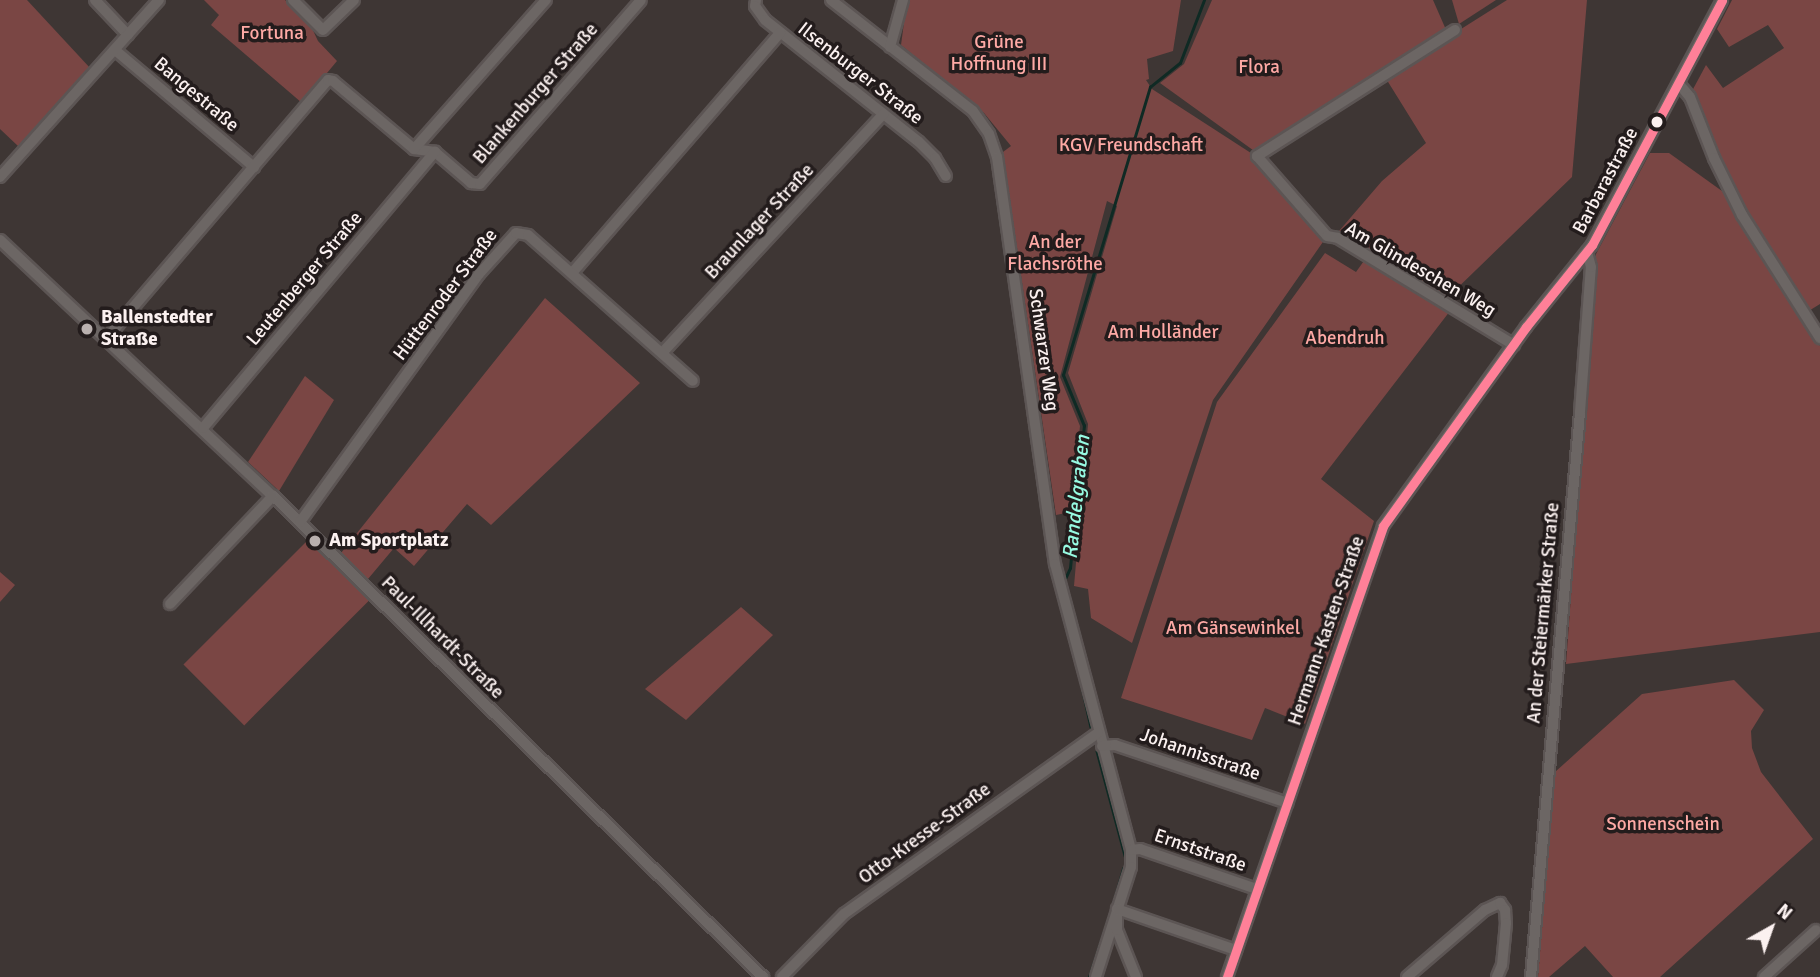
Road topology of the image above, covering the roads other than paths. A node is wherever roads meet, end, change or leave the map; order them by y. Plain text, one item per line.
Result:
1 (95, 0) edge
2 (159, 0) edge
3 (293, 0) edge
4 (354, 0) edge
5 (546, 0) edge
6 (641, 0) edge
7 (756, 0) edge
8 (831, 0) edge
9 (902, 0) edge
10 (1721, 0) edge
11 (1455, 30) dead end
12 (780, 33) junction
13 (128, 35) junction
14 (890, 47) junction
15 (115, 50) junction
16 (1679, 83) junction
17 (883, 114) junction
18 (414, 149) junction
19 (435, 152) junction
20 (254, 167) junction
21 (947, 176) dead end
22 (0, 177) edge
23 (0, 240) edge
24 (1587, 252) junction
25 (1576, 264) joint
26 (572, 273) junction
27 (1820, 338) edge
28 (106, 339) junction
29 (1514, 345) junction
30 (663, 353) junction
31 (693, 381) dead end
32 (202, 428) junction
33 (273, 496) junction
34 (300, 522) junction
35 (170, 604) dead end
36 (1098, 733) junction
37 (1102, 746) junction
38 (1287, 803) junction
39 (1131, 850) junction
40 (1257, 889) junction
41 (1117, 909) junction
42 (1816, 930) dead end
43 (1236, 950) junction
44 (763, 977) edge
45 (782, 977) edge
46 (1096, 977) edge
47 (1136, 977) edge
48 (1227, 977) edge
49 (1407, 977) edge
50 (1497, 977) edge
51 (1531, 977) edge
52 (1764, 977) edge

1 - 13 street
2 - 13 street
3 - 4 street
5 - 18 street
6 - 19 street, Blankenburger Straße
7 - 12 street, Ilsenburger Straße
8 - 14 street, Schwarzer Weg
9 - 14 street
10 - 16 street, Barbarastraße
11 - 29 street, Am Glindeschen Weg
12 - 17 street, Ilsenburger Straße
12 - 26 street
13 - 15 street
14 - 36 street, Schwarzer Weg
15 - 20 street, Bangestraße
15 - 22 street
16 - 24 street, Barbarastraße
16 - 27 street
17 - 21 street, Ilsenburger Straße
17 - 30 street, Braunlager Straße
18 - 19 street
18 - 20 street
19 - 32 street, Leutenberger Straße
20 - 28 street
23 - 28 street, Paul-Illhardt-Straße
24 - 25 street, Barbarastraße
24 - 51 street, An der Steiermärker Straße
25 - 29 street, Hermann-Kasten-Straße
26 - 30 street, Hüttenroder Straße
26 - 34 street, Hüttenroder Straße
28 - 32 street, Paul-Illhardt-Straße
29 - 38 street, Hermann-Kasten-Straße
30 - 31 street, Hüttenroder Straße
32 - 33 street, Paul-Illhardt-Straße
33 - 34 street, Paul-Illhardt-Straße
33 - 35 street
34 - 44 street, Paul-Illhardt-Straße
36 - 37 street
36 - 45 street, Otto-Kresse-Straße
37 - 38 street, Johannisstraße
37 - 39 street
38 - 40 street, Hermann-Kasten-Straße
39 - 40 street, Ernststraße
39 - 41 street
40 - 43 street, Hermann-Kasten-Straße
41 - 43 street
41 - 46 street
41 - 47 street
42 - 52 street
43 - 48 street, Hermann-Kasten-Straße
49 - 50 street

